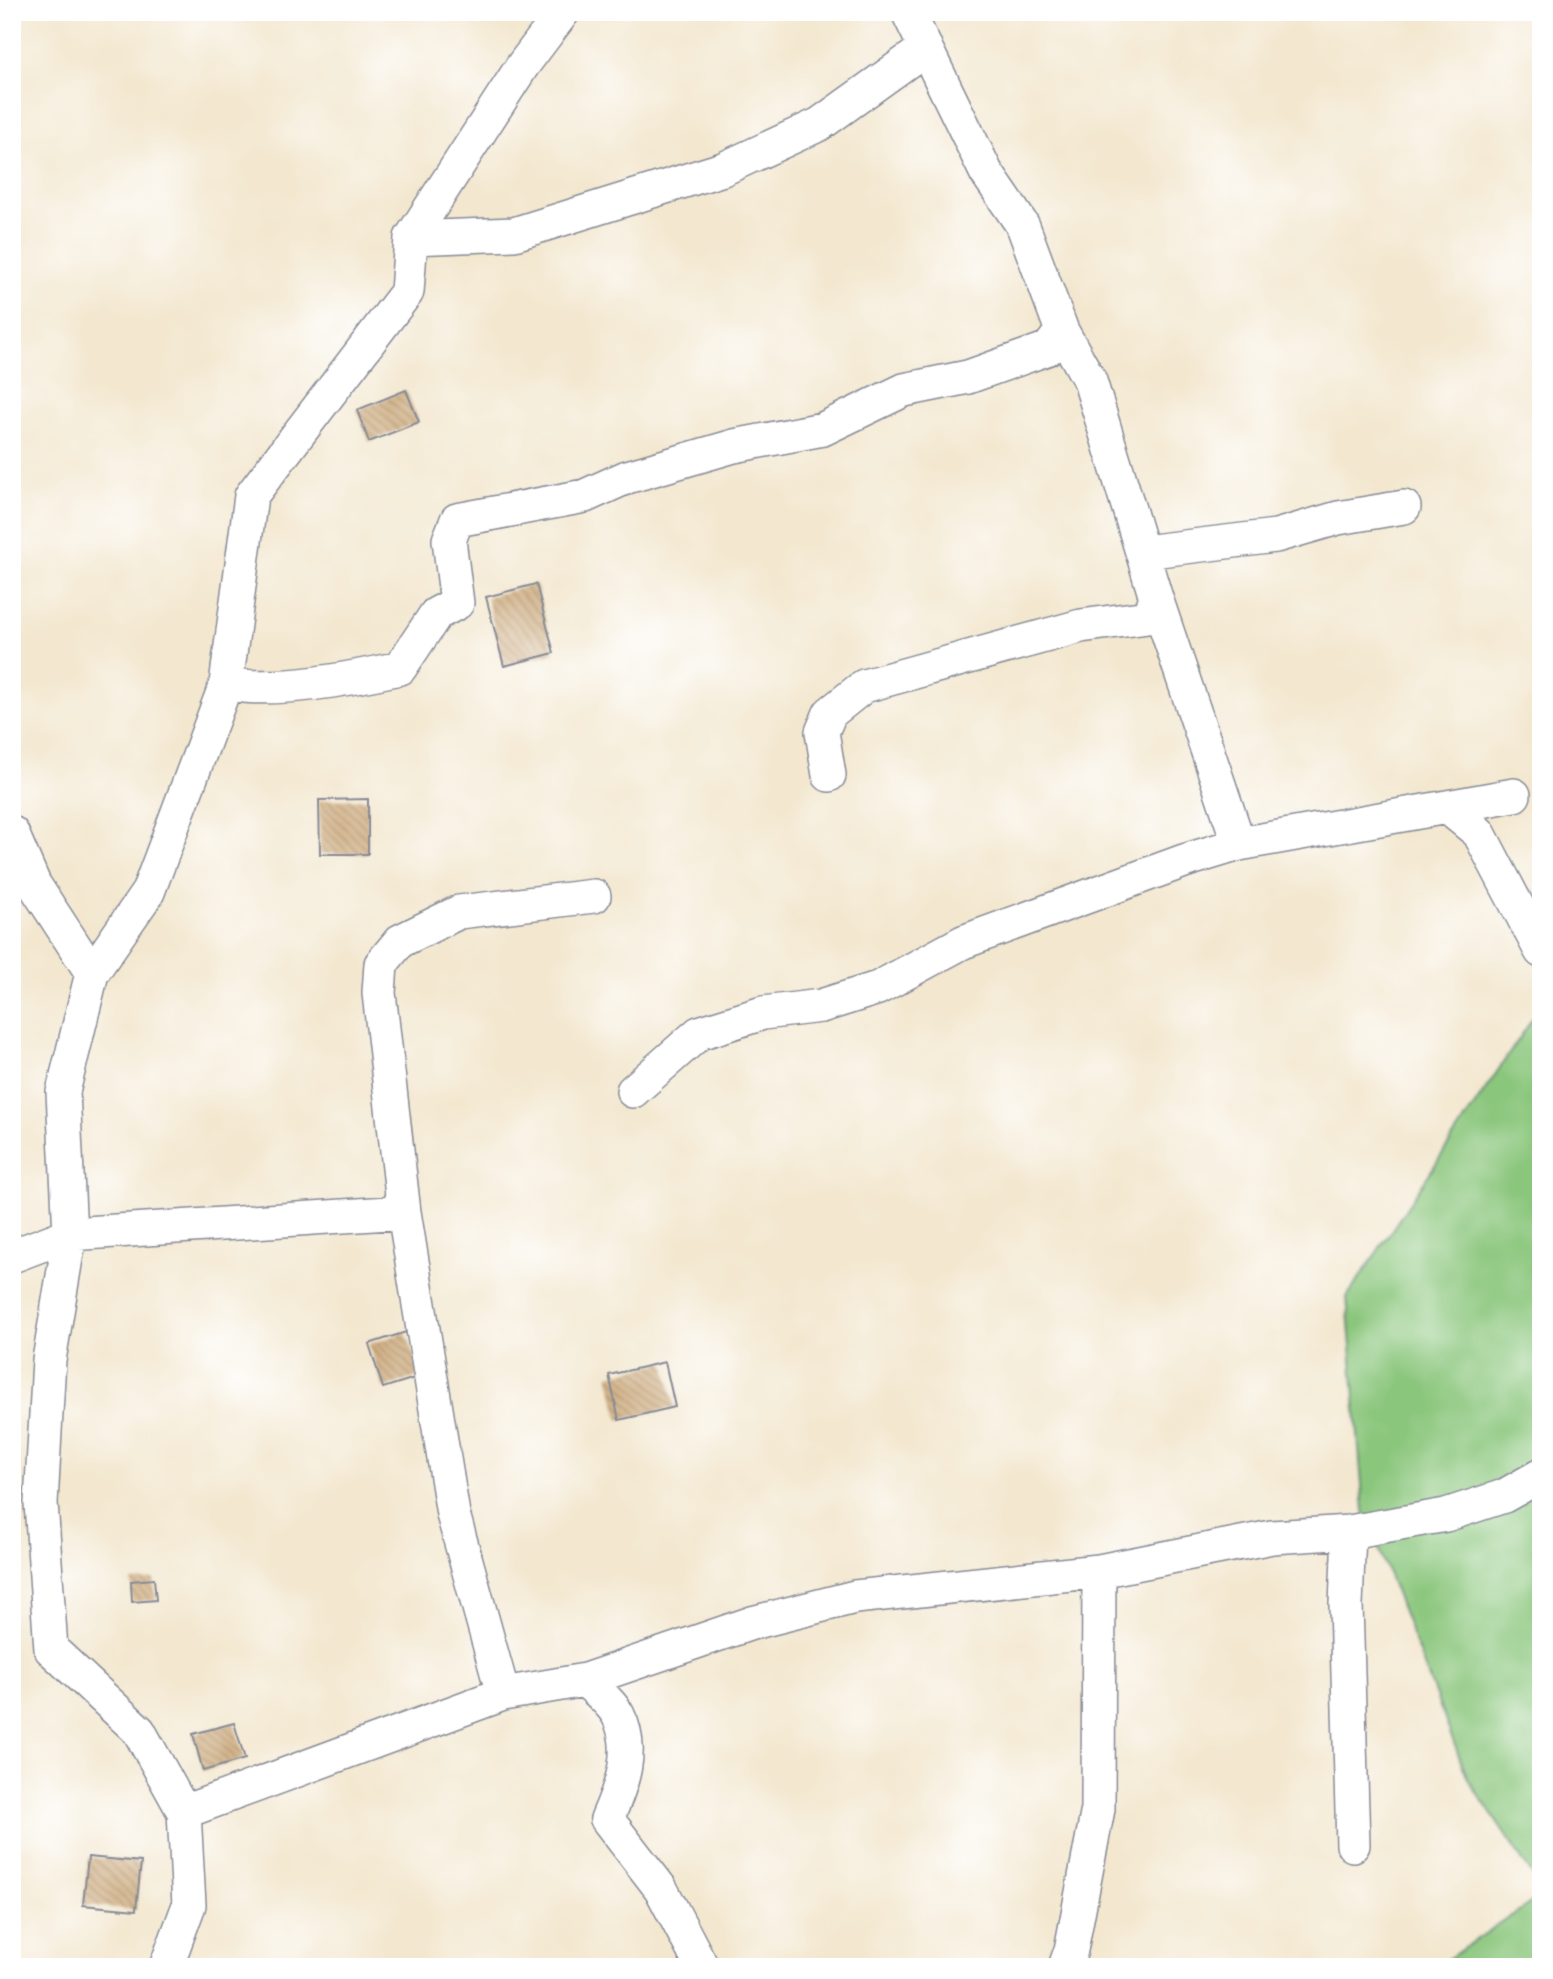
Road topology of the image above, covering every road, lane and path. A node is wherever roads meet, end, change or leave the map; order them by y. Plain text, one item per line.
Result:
1 (563, 12) edge
2 (908, 12) edge
3 (926, 48) junction
4 (411, 238) junction
5 (1062, 331) junction
6 (1404, 507) dead end
7 (1143, 552) junction
8 (1156, 598) junction
9 (226, 684) junction
10 (829, 775) dead end
11 (1514, 795) dead end
12 (1447, 807) junction
13 (12, 833) edge
14 (1239, 844) junction
15 (594, 895) dead end
16 (1541, 951) edge
17 (92, 973) junction
18 (633, 1091) dead end
19 (404, 1212) junction
20 (70, 1234) junction
21 (12, 1256) edge
22 (1541, 1475) edge
23 (1349, 1532) junction
24 (1100, 1572) junction
25 (584, 1680) junction
26 (503, 1694) junction
27 (184, 1812) junction
28 (1353, 1845) dead end
29 (166, 1967) edge
30 (702, 1967) edge
31 (1065, 1967) edge

1 - 4 street
2 - 3 street
3 - 4 street
3 - 5 street
4 - 9 street
5 - 7 street
5 - 9 street
6 - 7 street
7 - 8 street
8 - 10 street
8 - 14 street
9 - 17 street
11 - 12 street
12 - 14 street
12 - 16 street
13 - 17 street
14 - 18 street
15 - 19 street
17 - 20 street
19 - 20 street
19 - 26 street
20 - 21 street
20 - 27 street
22 - 23 street
23 - 24 street
23 - 28 street
24 - 25 street
24 - 31 street
25 - 26 street
25 - 30 street
26 - 27 street
27 - 29 street

